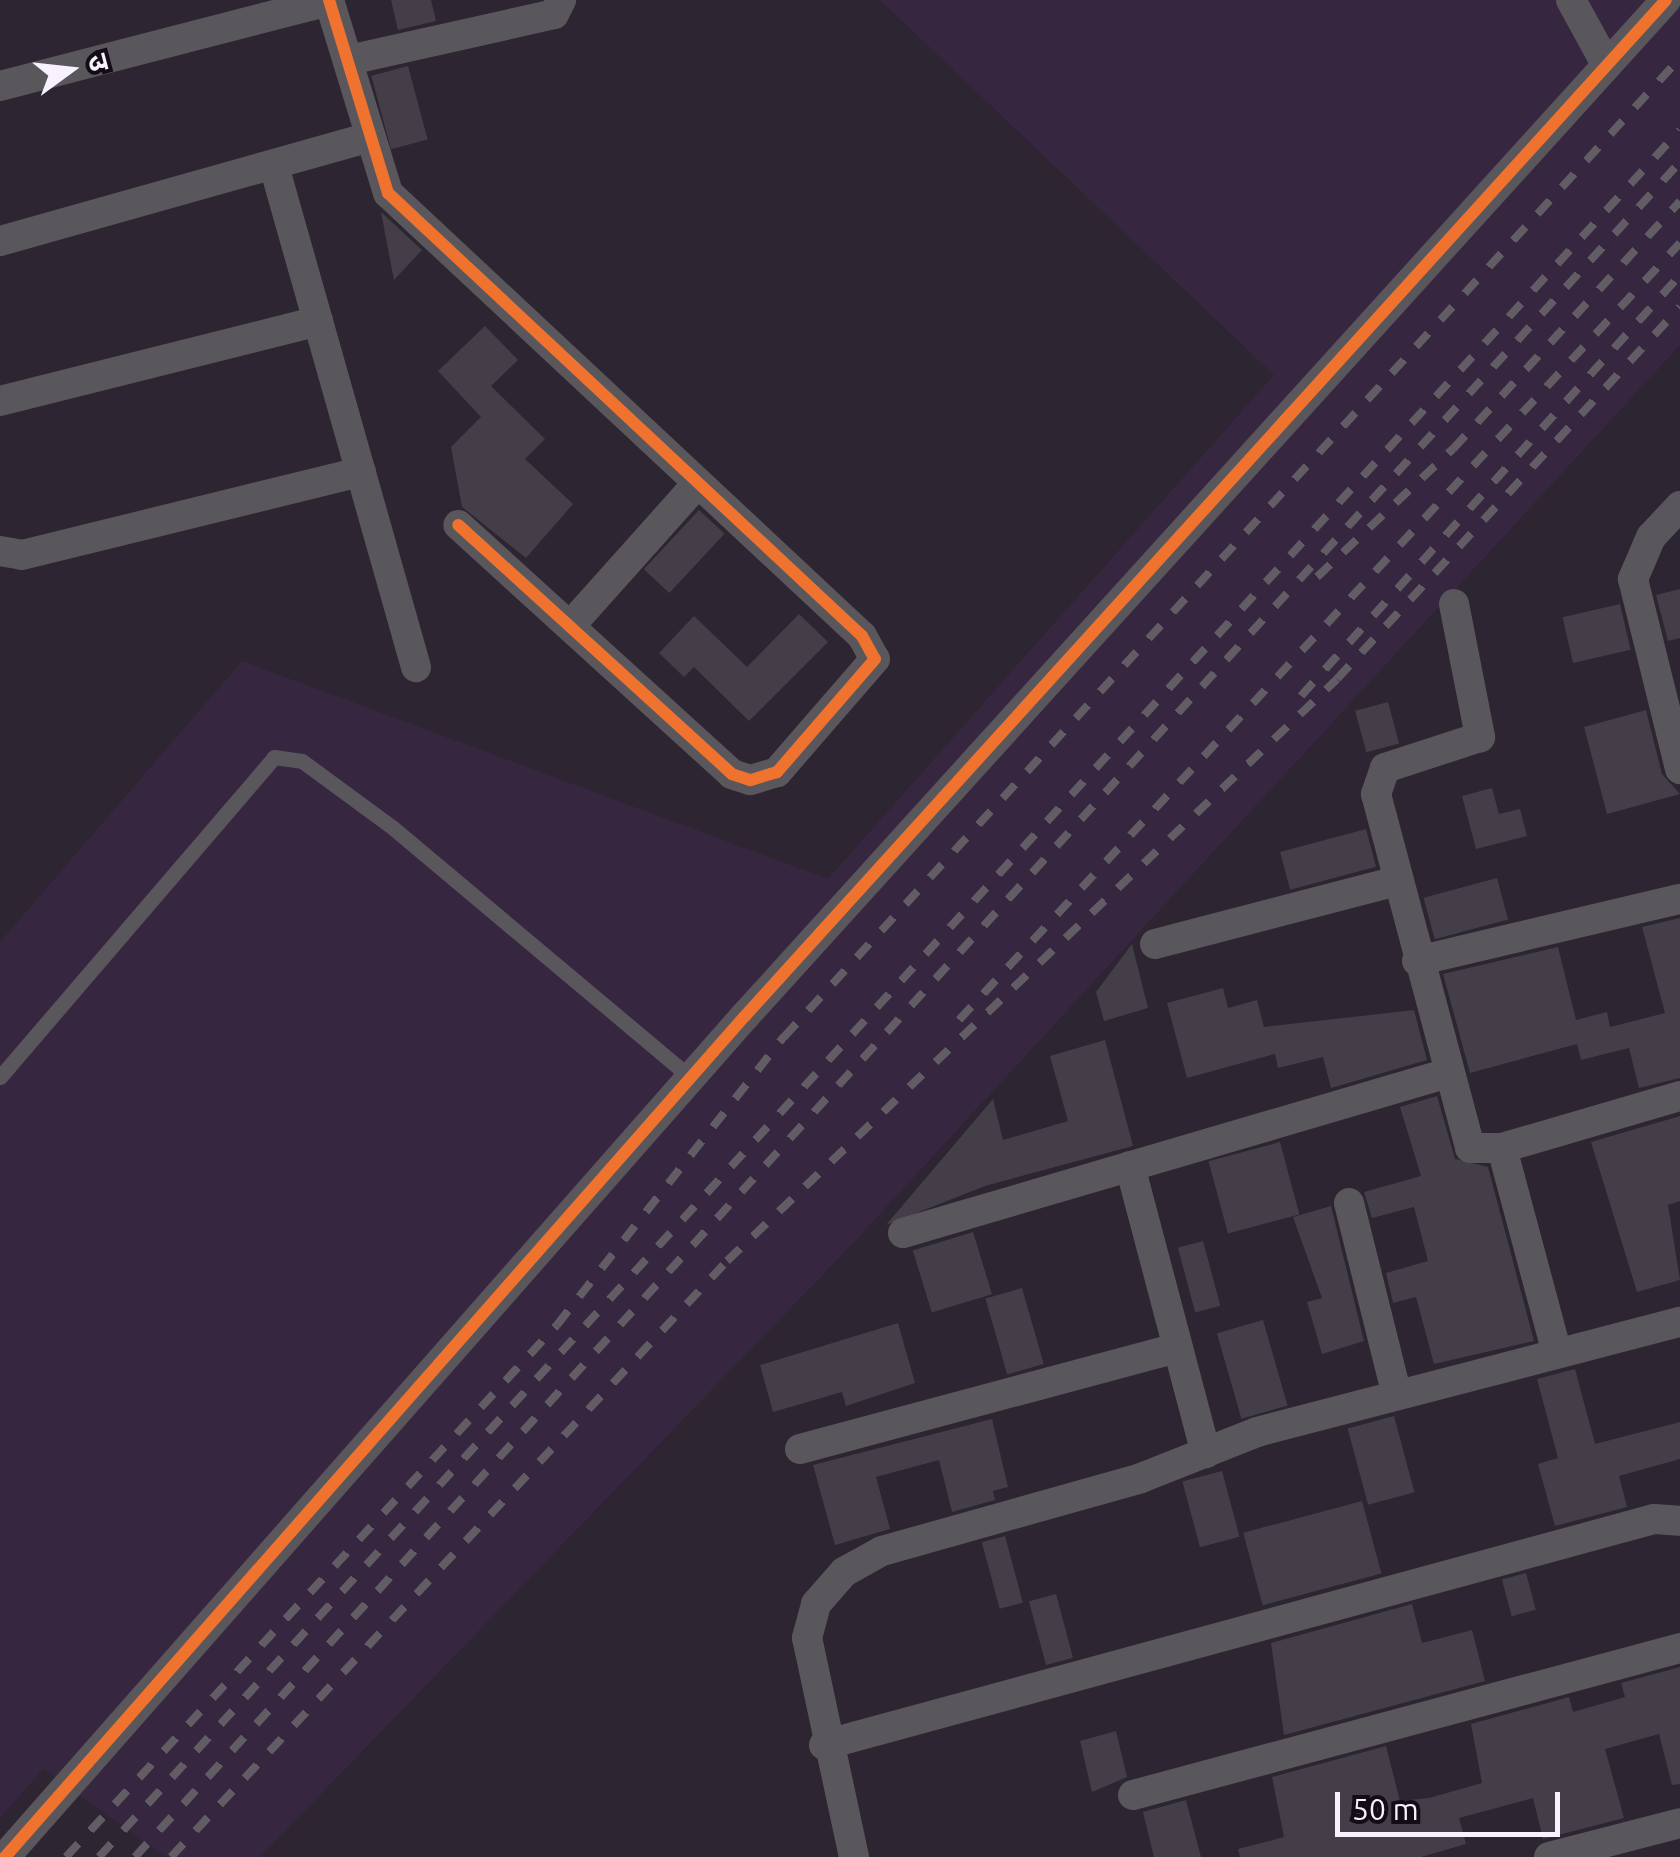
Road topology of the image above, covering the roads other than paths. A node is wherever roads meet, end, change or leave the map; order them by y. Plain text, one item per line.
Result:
1 (329, 0) edge
2 (561, 0) edge
3 (1571, 0) edge
4 (1666, 0) edge
5 (349, 60) junction
6 (1606, 64) junction
7 (0, 86) edge
8 (364, 139) junction
9 (274, 166) junction
10 (0, 241) edge
11 (318, 321) junction
12 (0, 401) edge
13 (361, 472) junction
14 (697, 484) junction
15 (1680, 506) edge
16 (458, 525) dead end
17 (0, 551) edge
18 (1454, 604) dead end
19 (570, 626) junction
20 (416, 667) dead end
21 (1680, 769) edge
22 (1396, 881) junction
23 (1680, 898) edge
24 (1155, 944) dead end
25 (1418, 961) junction
26 (1446, 1074) junction
27 (0, 1077) edge
28 (691, 1078) junction
29 (1680, 1096) edge
30 (1502, 1148) junction
31 (1130, 1166) junction
32 (1349, 1204) dead end
33 (904, 1233) dead end
34 (1680, 1322) edge
35 (1178, 1348) junction
36 (1556, 1354) junction
37 (1398, 1395) junction
38 (800, 1448) dead end
39 (1206, 1453) junction
40 (1680, 1521) edge
41 (1680, 1648) edge
42 (824, 1745) junction
43 (1133, 1794) dead end
44 (1680, 1822) edge
45 (1597, 1851) edge
46 (5, 1857) edge
47 (854, 1857) edge
48 (1549, 1857) edge

1 - 5 street
1 - 7 street
2 - 5 street
3 - 6 street
4 - 6 street
5 - 8 street
6 - 28 street
8 - 9 street
8 - 14 street
9 - 10 street
9 - 11 street
11 - 12 street
11 - 13 street
13 - 17 street
13 - 20 street
14 - 19 street
14 - 19 street
15 - 21 street
16 - 19 street
18 - 22 street
22 - 24 street
22 - 25 street
23 - 25 street
25 - 26 street
26 - 30 street
26 - 31 street
27 - 28 lane
28 - 46 street
29 - 30 street
30 - 36 street
31 - 33 street
31 - 35 street
32 - 37 street
34 - 36 street
35 - 38 street
35 - 39 street
36 - 37 street
37 - 39 street
39 - 42 street
40 - 42 street
41 - 43 street
42 - 47 street
44 - 45 street
45 - 48 street

